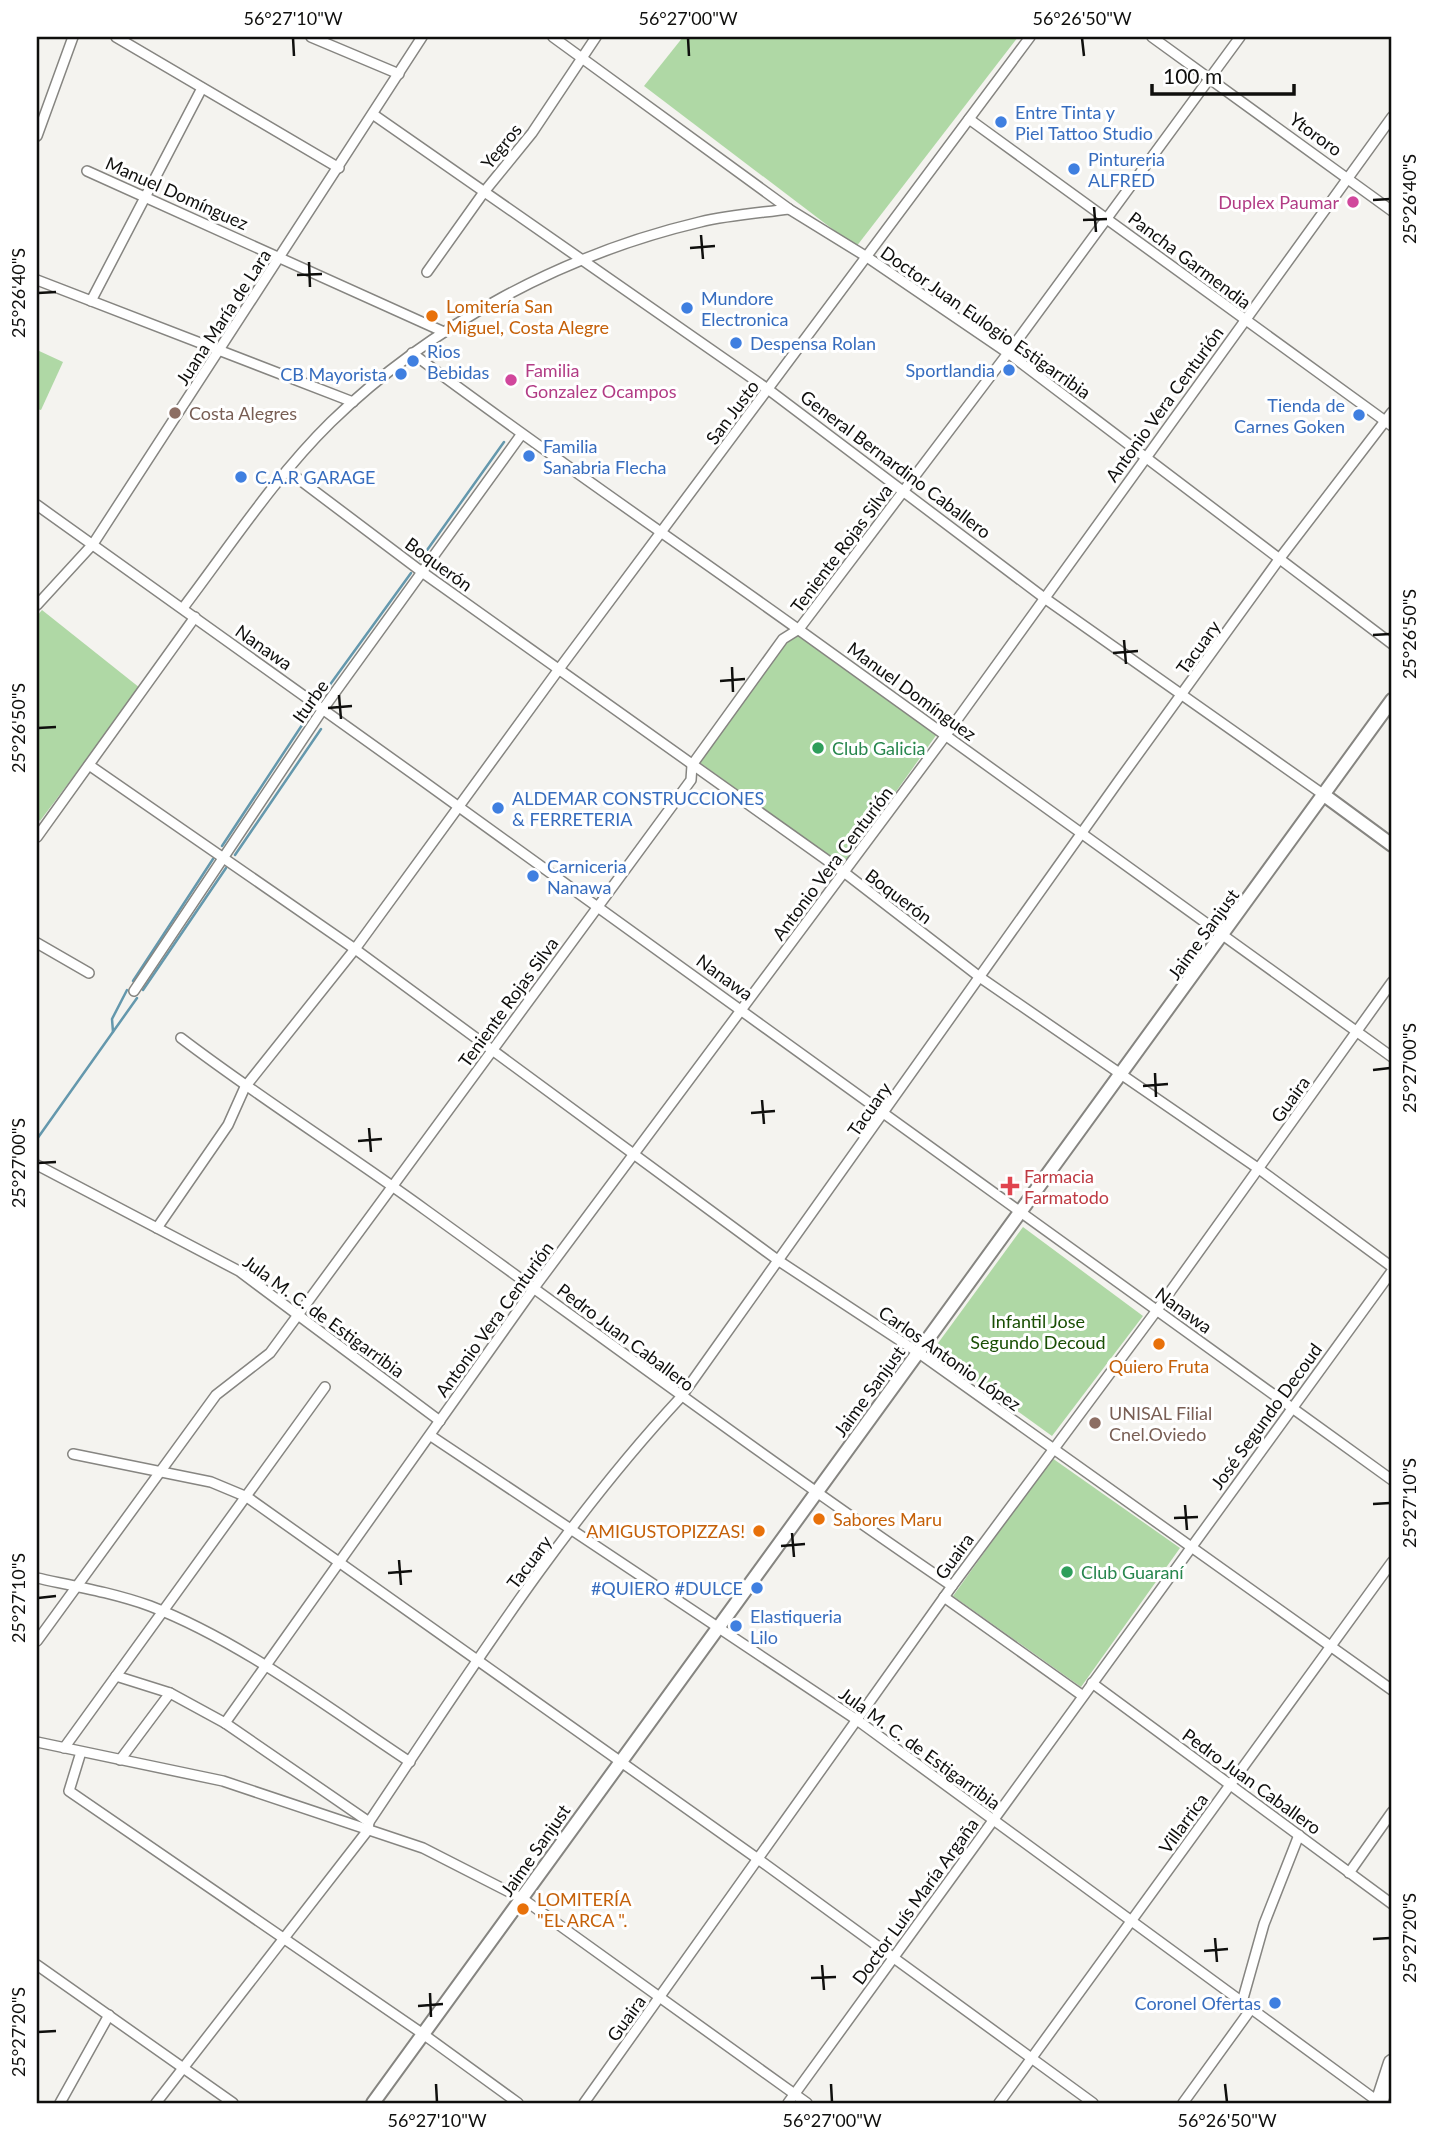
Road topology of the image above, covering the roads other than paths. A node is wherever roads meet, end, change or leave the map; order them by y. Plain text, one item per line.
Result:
1 (73, 37) edge
2 (116, 37) edge
3 (312, 37) edge
4 (422, 37) edge
5 (553, 37) edge
6 (596, 37) edge
7 (1030, 37) edge
8 (1152, 37) edge
9 (1240, 37) edge
10 (582, 58) junction
11 (399, 74) junction
12 (1211, 77) junction
13 (202, 88) junction
14 (374, 115) junction
15 (1392, 117) edge
16 (969, 119) junction
17 (37, 136) edge
18 (339, 168) junction
19 (87, 171) dead end
20 (1349, 177) junction
21 (484, 192) junction
22 (143, 195) junction
23 (789, 209) junction
24 (1392, 211) edge
25 (1107, 218) junction
26 (282, 256) junction
27 (867, 257) junction
28 (583, 259) junction
29 (427, 272) dead end
30 (37, 280) edge
31 (91, 300) junction
32 (1244, 321) junction
33 (444, 332) junction
34 (220, 350) junction
35 (412, 353) junction
36 (1007, 353) junction
37 (769, 390) junction
38 (353, 402) junction
39 (1392, 412) edge
40 (1389, 423) edge
41 (521, 435) junction
42 (1146, 456) junction
43 (288, 471) junction
44 (903, 491) junction
45 (37, 505) edge
46 (661, 533) junction
47 (93, 544) junction
48 (1280, 558) junction
49 (422, 572) junction
50 (1043, 597) junction
51 (37, 605) edge
52 (183, 608) junction
53 (195, 618) junction
54 (799, 629) junction
55 (1392, 644) edge
56 (559, 669) junction
57 (1182, 695) junction
58 (1392, 700) edge
59 (323, 709) junction
60 (946, 735) junction
61 (89, 765) junction
62 (692, 765) junction
63 (1324, 795) junction
64 (460, 806) junction
65 (1084, 832) junction
66 (37, 837) edge
67 (1392, 845) edge
68 (223, 857) junction
69 (845, 873) junction
70 (599, 905) junction
71 (1222, 937) junction
72 (37, 943) edge
73 (355, 949) junction
74 (89, 973) dead end
75 (981, 978) junction
76 (1392, 982) edge
77 (134, 991) dead end
78 (743, 1009) junction
79 (1357, 1032) junction
80 (181, 1038) dead end
81 (493, 1049) junction
82 (1392, 1057) edge
83 (1123, 1074) junction
84 (245, 1087) junction
85 (884, 1115) junction
86 (635, 1153) junction
87 (37, 1165) edge
88 (1259, 1169) junction
89 (392, 1185) junction
90 (1023, 1212) junction
91 (157, 1228) junction
92 (779, 1261) junction
93 (1392, 1269) edge
94 (534, 1288) junction
95 (1157, 1310) junction
96 (297, 1313) junction
97 (919, 1353) junction
98 (325, 1387) dead end
99 (681, 1398) junction
100 (1292, 1407) junction
101 (440, 1421) junction
102 (431, 1436) junction
103 (1052, 1448) junction
104 (73, 1454) dead end
105 (161, 1472) junction
106 (1392, 1480) edge
107 (815, 1493) junction
108 (247, 1497) junction
109 (572, 1530) junction
110 (1190, 1547) junction
111 (339, 1562) junction
112 (1392, 1562) edge
113 (37, 1578) edge
114 (952, 1586) junction
115 (76, 1587) junction
116 (944, 1597) junction
117 (163, 1612) junction
118 (718, 1626) junction
119 (37, 1641) edge
120 (1331, 1646) junction
121 (474, 1661) junction
122 (265, 1667) junction
123 (116, 1676) junction
124 (1092, 1683) junction
125 (1392, 1690) edge
126 (170, 1693) junction
127 (1083, 1696) junction
128 (857, 1720) junction
129 (225, 1723) junction
130 (37, 1742) edge
131 (64, 1748) junction
132 (81, 1752) junction
133 (120, 1760) junction
134 (620, 1760) junction
135 (410, 1762) junction
136 (1230, 1784) junction
137 (1392, 1812) edge
138 (993, 1820) junction
139 (368, 1826) junction
140 (1299, 1835) junction
141 (758, 1859) junction
142 (1349, 1873) junction
143 (523, 1899) junction
144 (1392, 1904) edge
145 (1131, 1921) junction
146 (285, 1938) junction
147 (893, 1959) junction
148 (37, 1965) edge
149 (660, 1998) junction
150 (1242, 2002) junction
151 (1251, 2008) junction
152 (109, 2015) junction
153 (423, 2034) junction
154 (1031, 2058) junction
155 (1392, 2063) edge
156 (183, 2067) junction
157 (794, 2094) junction
158 (60, 2103) edge
159 (156, 2103) edge
160 (233, 2103) edge
161 (373, 2103) edge
162 (518, 2103) edge
163 (584, 2103) edge
164 (788, 2103) edge
165 (807, 2103) edge
166 (999, 2103) edge
167 (1093, 2103) edge
168 (1183, 2103) edge
169 (1380, 2103) edge

1 - 17 street
2 - 13 street
3 - 11 street
4 - 11 street, Juana María de Lara
5 - 10 street, Doctor Juan Eulogio Estigarribia
6 - 10 street, Yegros
7 - 16 street, San Justo
8 - 12 street, Ytororo
9 - 12 street, Teniente Rojas Silva
10 - 21 street, Yegros
10 - 23 street, Doctor Juan Eulogio Estigarribia
11 - 14 street, Juana María de Lara
12 - 20 street, Ytororo
12 - 25 street, Teniente Rojas Silva
13 - 18 street
13 - 22 street
14 - 18 street, Juana María de Lara
14 - 21 street, General Bernardino Caballero
15 - 20 street, Antonio Vera Centurión
16 - 25 street, Pancha Garmendia
16 - 27 street, San Justo
18 - 26 street, Juana María de Lara
19 - 22 street, Manuel Domínguez
20 - 24 street, Ytororo
20 - 32 street, Antonio Vera Centurión
21 - 28 street, General Bernardino Caballero
21 - 29 street, Yegros
22 - 26 street, Manuel Domínguez
22 - 31 street
23 - 27 street, Doctor Juan Eulogio Estigarribia
23 - 28 street
25 - 32 street, Pancha Garmendia
25 - 36 street, Teniente Rojas Silva
26 - 33 street, Manuel Domínguez
26 - 34 street, Juana María de Lara
27 - 36 street, Doctor Juan Eulogio Estigarribia
27 - 37 street, San Justo
28 - 33 street
28 - 37 street, General Bernardino Caballero
30 - 31 street
31 - 34 street
32 - 40 street, Pancha Garmendia
32 - 42 street, Antonio Vera Centurión
33 - 35 street
34 - 38 street
34 - 47 street, Juana María de Lara
35 - 38 street
35 - 41 street, Manuel Domínguez
36 - 42 street, Doctor Juan Eulogio Estigarribia
36 - 44 street, Teniente Rojas Silva
37 - 44 street, General Bernardino Caballero
37 - 46 street, San Justo
38 - 43 street
39 - 40 street, Tacuary
40 - 48 street, Tacuary
41 - 46 street, Manuel Domínguez
41 - 49 street, Iturbe
42 - 48 street, Doctor Juan Eulogio Estigarribia
42 - 50 street, Antonio Vera Centurión
43 - 49 street, Boquerón
43 - 52 street
44 - 50 street, General Bernardino Caballero
44 - 54 street, Teniente Rojas Silva
45 - 47 street, Nanawa
46 - 54 street, Manuel Domínguez
46 - 56 street, San Justo
47 - 51 street, Juana María de Lara
47 - 52 street, Nanawa
48 - 55 street, Doctor Juan Eulogio Estigarribia
48 - 57 street, Tacuary
49 - 56 street, Boquerón
49 - 59 street, Iturbe
50 - 57 street, General Bernardino Caballero
50 - 60 street, Antonio Vera Centurión
52 - 53 street, Nanawa
53 - 59 street, Nanawa
53 - 61 street
54 - 60 street, Manuel Domínguez
54 - 62 street, Teniente Rojas Silva
56 - 62 street, Boquerón
56 - 64 street, San Justo
57 - 63 street, General Bernardino Caballero
57 - 65 street, Tacuary
58 - 63 main road, Jaime Sanjust
59 - 64 street, Nanawa
59 - 68 street, Iturbe
60 - 65 street, Manuel Domínguez
60 - 69 street, Antonio Vera Centurión
61 - 66 street
61 - 68 street, Carlos Antonio López
62 - 69 street, Boquerón
62 - 70 street, Teniente Rojas Silva
63 - 67 main road, General Bernardino Caballero
63 - 71 main road, Jaime Sanjust
64 - 70 street, Nanawa
64 - 73 street, San Justo
65 - 71 street, Manuel Domínguez
65 - 75 street, Tacuary
68 - 73 street, Carlos Antonio López
68 - 77 street, Iturbe
69 - 75 street, Boquerón
69 - 78 street, Antonio Vera Centurión
70 - 78 street, Nanawa
70 - 81 street, Teniente Rojas Silva
71 - 79 street, Manuel Domínguez
71 - 83 main road, Jaime Sanjust
72 - 74 street
73 - 81 street, Carlos Antonio López
73 - 84 street, San Justo
75 - 83 street, Boquerón
75 - 85 street, Tacuary
76 - 79 street, Guaira
78 - 85 street, Nanawa
78 - 86 street, Antonio Vera Centurión
79 - 82 street, Manuel Domínguez
79 - 88 street, Guaira
80 - 84 street, Pedro Juan Caballero
81 - 86 street, Carlos Antonio López
81 - 89 street, Teniente Rojas Silva
83 - 88 street, Boquerón
83 - 90 main road, Jaime Sanjust
84 - 89 street, Pedro Juan Caballero
84 - 91 street, San Justo
85 - 90 street, Nanawa
85 - 92 street, Tacuary
86 - 92 street, Carlos Antonio López
86 - 94 street, Antonio Vera Centurión
87 - 91 street, Jula M. C. de Estigarribia
88 - 93 street, Boquerón
88 - 95 street, Guaira
89 - 94 street, Pedro Juan Caballero
89 - 96 street, Teniente Rojas Silva
90 - 95 street, Nanawa
90 - 97 main road, Jaime Sanjust
91 - 96 street, Jula M. C. de Estigarribia
92 - 97 street, Carlos Antonio López
92 - 99 street, Tacuary
93 - 100 street, José Segundo Decoud
94 - 99 street, Pedro Juan Caballero
94 - 101 street, Antonio Vera Centurión
95 - 100 street, Nanawa
95 - 103 street, Guaira
96 - 101 street, Jula M. C. de Estigarribia
96 - 105 street, Teniente Rojas Silva
97 - 103 street, Carlos Antonio López
97 - 107 main road, Jaime Sanjust
98 - 108 street
99 - 107 street, Pedro Juan Caballero
99 - 109 street, Tacuary
100 - 106 street, Nanawa
100 - 110 street, José Segundo Decoud
101 - 102 street, Antonio Vera Centurión
102 - 109 street, Jula M. C. de Estigarribia
102 - 111 street, Antonio Vera Centurión
103 - 110 street, Carlos Antonio López
103 - 114 street, Guaira
104 - 105 street
105 - 108 street
105 - 115 street, Teniente Rojas Silva
107 - 114 street, Pedro Juan Caballero
107 - 118 main road, Jaime Sanjust
108 - 111 street
108 - 117 street
109 - 118 street, Jula M. C. de Estigarribia
109 - 121 street, Tacuary
110 - 120 street, Carlos Antonio López
110 - 124 street, José Segundo Decoud
111 - 121 street
111 - 122 street, Antonio Vera Centurión
112 - 120 street, Villarrica
113 - 115 street
114 - 116 street, Guaira
115 - 117 street
115 - 119 street, Teniente Rojas Silva
116 - 127 street
116 - 128 street, Guaira
117 - 122 street
117 - 123 street
118 - 128 street, Jula M. C. de Estigarribia
118 - 134 main road, Jaime Sanjust
120 - 125 street, Carlos Antonio López
120 - 136 street, Villarrica
121 - 134 street
121 - 135 street, Tacuary
122 - 129 street, Antonio Vera Centurión
122 - 135 street
123 - 126 street
123 - 131 street
124 - 127 street, Doctor Luís María Argaña
124 - 136 street, Pedro Juan Caballero
126 - 129 street
126 - 133 street
127 - 138 street, Doctor Luís María Argaña
128 - 138 street, Jula M. C. de Estigarribia
128 - 141 street, Guaira
129 - 139 street
130 - 131 street
131 - 132 street
132 - 133 street
132 - 146 street
133 - 139 street
134 - 141 street
134 - 143 main road, Jaime Sanjust
135 - 139 street, Tacuary
136 - 140 street, Pedro Juan Caballero
136 - 145 street, Villarrica
137 - 142 street
138 - 145 street, Jula M. C. de Estigarribia
138 - 147 street, Doctor Luís María Argaña
139 - 143 street
139 - 146 street, Tacuary
140 - 142 street, Pedro Juan Caballero
140 - 150 street
141 - 147 street
141 - 149 street, Guaira
142 - 144 street, Pedro Juan Caballero
143 - 149 street
143 - 153 main road, Jaime Sanjust
145 - 150 street, Jula M. C. de Estigarribia
145 - 154 street, Villarrica
146 - 153 street
146 - 156 street, Tacuary
147 - 154 street
147 - 157 street, Doctor Luís María Argaña
148 - 152 street
149 - 157 street
149 - 163 street, Guaira
150 - 151 street, Jula M. C. de Estigarribia
151 - 168 street
151 - 169 street, Jula M. C. de Estigarribia
152 - 156 street
152 - 158 street
153 - 161 main road, Jaime Sanjust
153 - 162 street
154 - 166 street, Villarrica
154 - 167 street
155 - 169 highway
156 - 159 street, Tacuary
156 - 160 street
157 - 164 street, Doctor Luís María Argaña
157 - 165 street

